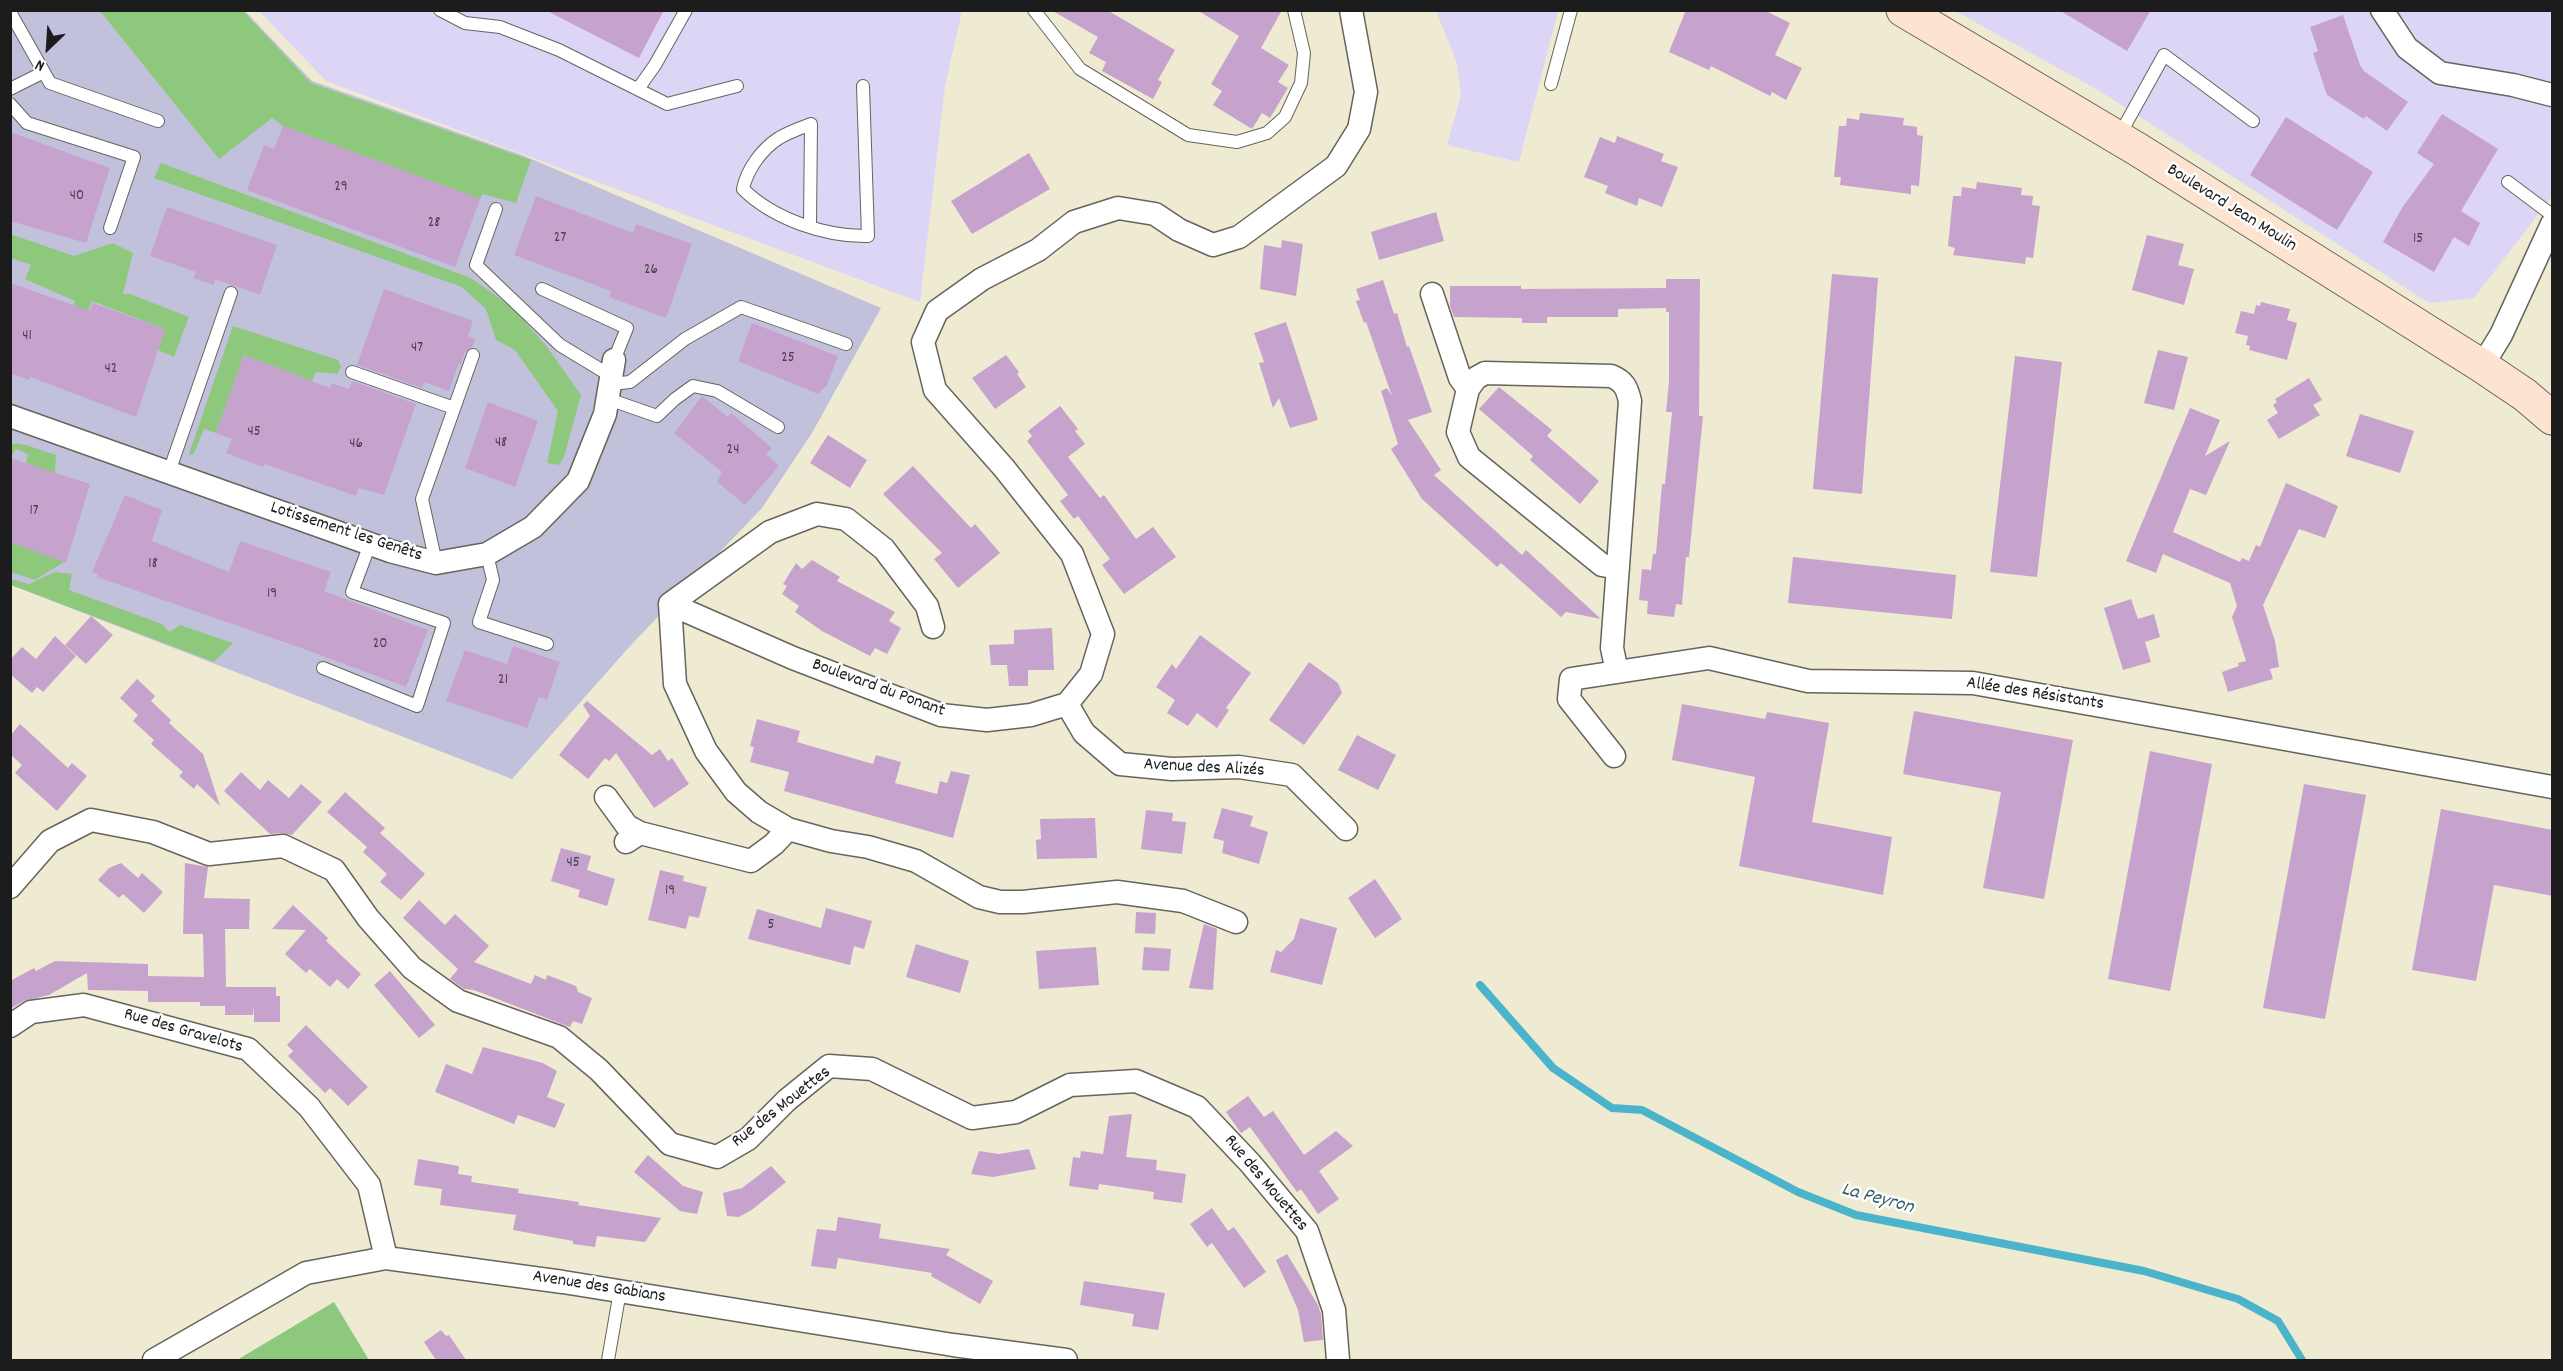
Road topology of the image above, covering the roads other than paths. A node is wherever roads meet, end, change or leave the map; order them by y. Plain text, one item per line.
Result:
1 (440, 10) edge
2 (686, 10) edge
3 (1034, 10) edge
4 (1294, 10) edge
5 (1351, 10) edge
6 (1571, 10) edge
7 (1903, 10) edge
8 (2382, 10) edge
9 (10, 12) edge
10 (44, 72) junction
11 (1551, 84) dead end
12 (737, 86) dead end
13 (863, 86) dead end
14 (638, 88) junction
15 (10, 89) edge
16 (2553, 95) edge
17 (865, 100) junction
18 (10, 104) edge
19 (853, 105) dead end
20 (158, 121) dead end
21 (2253, 121) dead end
22 (2118, 138) junction
23 (2508, 182) dead end
24 (496, 209) dead end
25 (2553, 214) edge
26 (2553, 224) edge
27 (810, 225) junction
28 (110, 228) dead end
29 (542, 289) dead end
30 (231, 293) dead end
31 (1432, 294) dead end
32 (846, 344) dead end
33 (473, 355) dead end
34 (2482, 366) junction
35 (352, 372) dead end
36 (611, 380) junction
37 (1468, 389) junction
38 (454, 408) junction
39 (10, 416) edge
40 (2553, 418) edge
41 (778, 427) dead end
42 (169, 472) junction
43 (370, 544) junction
44 (487, 554) junction
45 (436, 563) junction
46 (1618, 568) junction
47 (670, 604) junction
48 (933, 627) dead end
49 (547, 645) dead end
50 (323, 668) dead end
51 (1617, 672) junction
52 (1067, 704) junction
53 (1614, 756) dead end
54 (2553, 787) edge
55 (606, 797) dead end
56 (788, 829) junction
57 (1346, 829) dead end
58 (10, 886) edge
59 (1236, 922) dead end
60 (10, 1026) edge
61 (387, 1258) junction
62 (620, 1291) junction
63 (999, 1356) edge
64 (154, 1360) edge
65 (608, 1360) edge
66 (1066, 1360) edge
67 (1338, 1360) edge

1 - 14 lane
2 - 14 lane
3 - 4 lane
5 - 52 street
6 - 11 lane
7 - 22 street, Boulevard Jean Moulin
8 - 16 street
9 - 10 lane
10 - 15 lane
10 - 20 lane
12 - 14 lane
13 - 17 lane
17 - 19 lane
17 - 27 lane
18 - 28 lane
21 - 22 lane
22 - 34 street, Boulevard Jean Moulin
23 - 25 lane
24 - 36 lane
26 - 34 street
27 - 27 lane
29 - 36 lane
30 - 42 lane
31 - 37 street
32 - 36 lane
33 - 38 lane
34 - 40 street, Boulevard Jean Moulin
35 - 38 lane
36 - 41 lane
36 - 44 street, Lotissement les Genêts
37 - 46 street
37 - 46 street
38 - 45 lane
39 - 42 street, Lotissement les Genêts
42 - 43 street, Lotissement les Genêts
43 - 45 street, Lotissement les Genêts
43 - 50 lane
44 - 45 street, Lotissement les Genêts
44 - 49 lane
46 - 51 street
47 - 48 street
47 - 52 street, Boulevard du Ponant
47 - 56 street
51 - 53 street, Allée des Résistants
51 - 54 street, Allée des Résistants
52 - 57 street, Avenue des Alizés
55 - 56 street
56 - 59 street
58 - 67 street, Rue des Mouettes
60 - 61 street, Rue des Gravelots
61 - 62 street, Avenue des Gabians
61 - 64 street, Avenue des Gabians
62 - 63 street, Avenue des Gabians
62 - 65 lane
63 - 66 street, Avenue des Gabians

